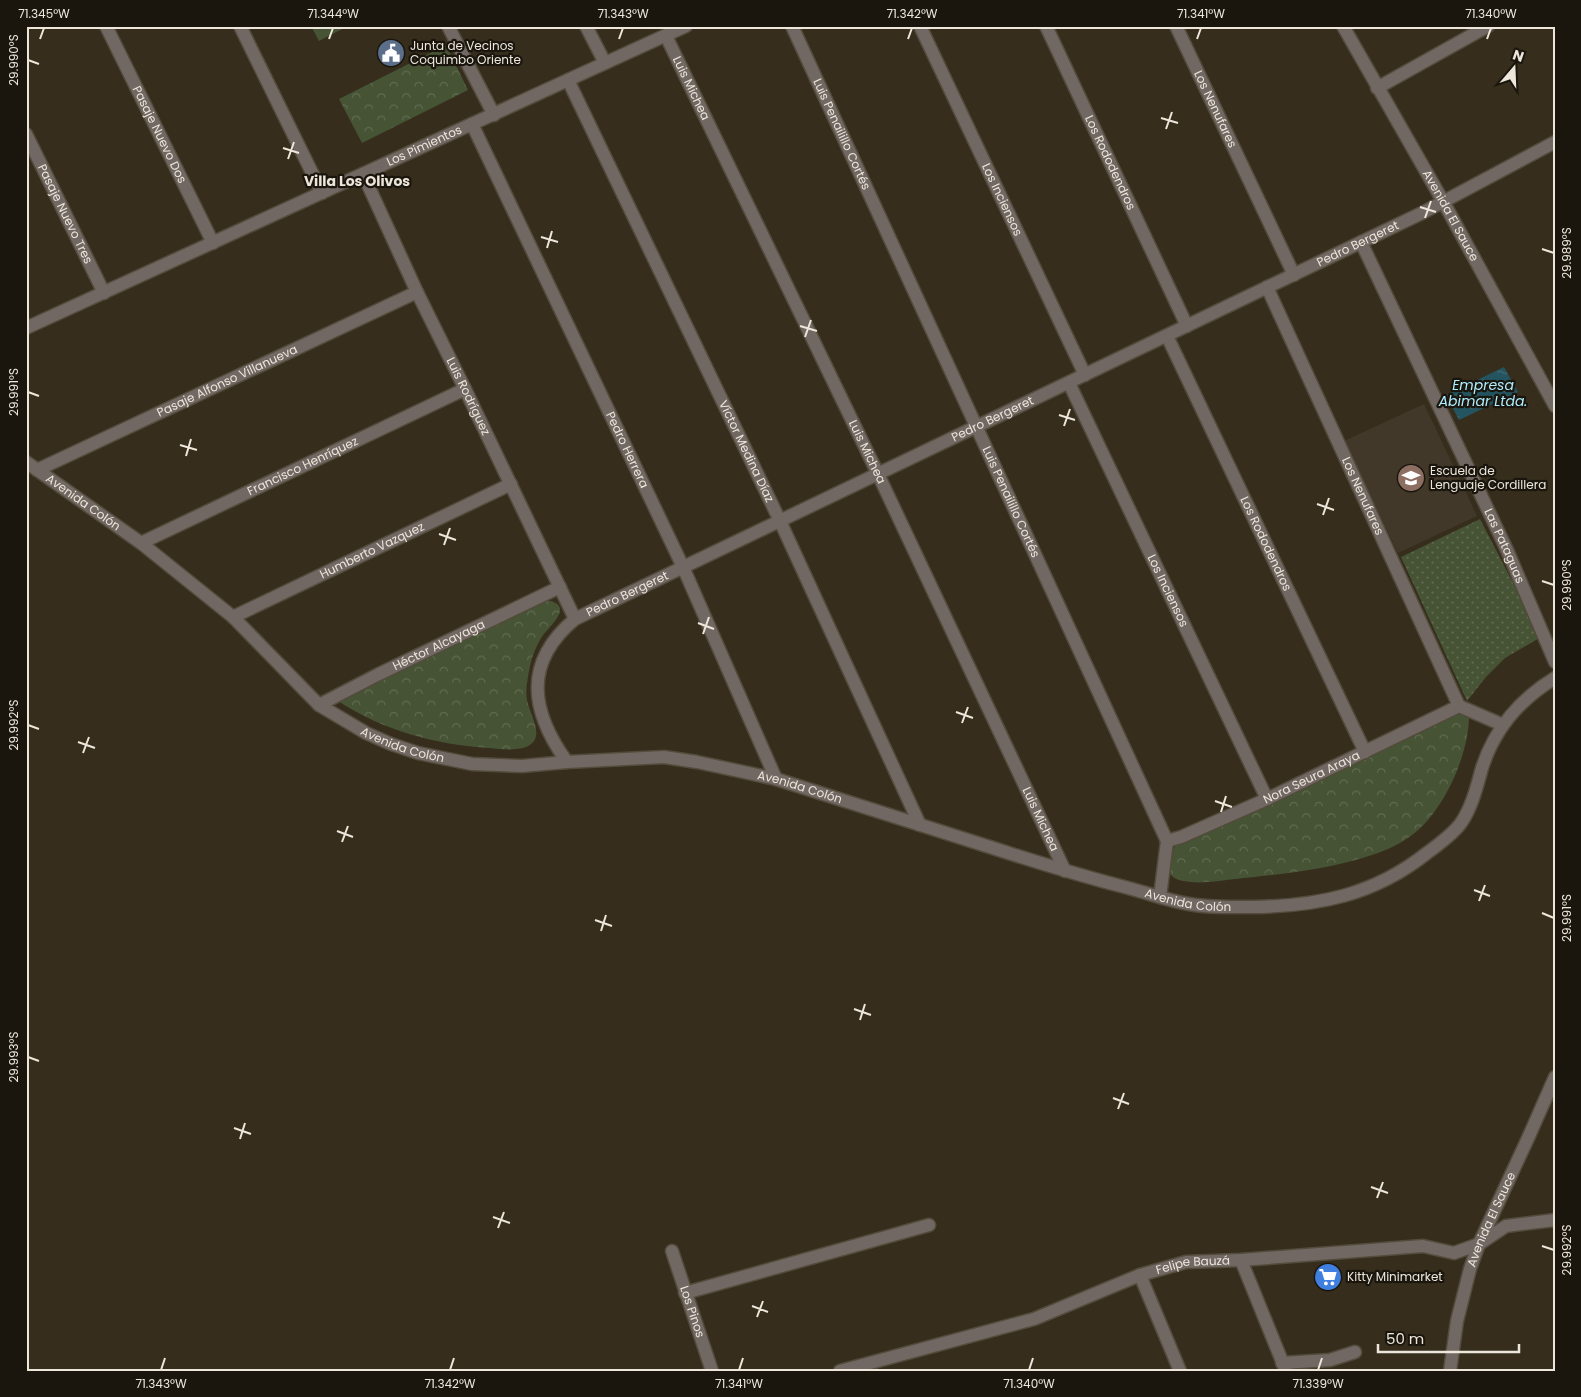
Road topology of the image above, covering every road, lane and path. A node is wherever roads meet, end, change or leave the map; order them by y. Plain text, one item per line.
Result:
1 (106, 26) edge
2 (240, 26) edge
3 (448, 26) edge
4 (586, 26) edge
5 (686, 26) edge
6 (792, 26) edge
7 (920, 26) edge
8 (1046, 26) edge
9 (1176, 26) edge
10 (1343, 26) edge
11 (1488, 26) edge
12 (666, 36) junction
13 (605, 63) junction
14 (568, 80) junction
15 (1377, 88) junction
16 (494, 114) junction
17 (472, 124) junction
18 (26, 134) edge
19 (1555, 142) edge
20 (362, 174) junction
21 (322, 193) junction
22 (1444, 203) junction
23 (1361, 242) junction
24 (213, 243) junction
25 (1294, 275) junction
26 (1267, 288) junction
27 (417, 292) junction
28 (104, 293) junction
29 (1187, 326) junction
30 (26, 328) edge
31 (1167, 336) junction
32 (1085, 375) junction
33 (1069, 382) junction
34 (465, 388) junction
35 (1555, 406) edge
36 (977, 427) junction
37 (26, 462) edge
38 (38, 470) junction
39 (878, 474) junction
40 (511, 484) junction
41 (780, 521) junction
42 (141, 544) junction
43 (683, 568) junction
44 (560, 587) junction
45 (233, 617) junction
46 (575, 619) junction
47 (1555, 662) edge
48 (1555, 678) edge
49 (319, 705) junction
50 (1459, 706) junction
51 (1503, 725) junction
52 (1365, 752) junction
53 (567, 762) junction
54 (776, 779) junction
55 (1267, 799) junction
56 (920, 825) junction
57 (1167, 841) junction
58 (1065, 871) junction
59 (1160, 897) junction
60 (1555, 1077) edge
61 (1555, 1220) edge
62 (929, 1225) dead end
63 (1479, 1244) junction
64 (672, 1252) dead end
65 (1241, 1260) junction
66 (1140, 1275) junction
67 (685, 1293) junction
68 (1355, 1352) dead end
69 (1329, 1365) edge
70 (1284, 1367) edge
71 (864, 1368) edge
72 (1179, 1370) edge
73 (712, 1371) edge
74 (840, 1371) edge
75 (1450, 1371) edge

1 - 24 street, Pasaje Nuevo Dos
2 - 21 street
3 - 16 street
4 - 13 street
5 - 12 street, Los Pimientos
6 - 36 street, Luis Penailillo Cortés
7 - 32 street, Los Inciensos
8 - 29 street, Los Rododendros
9 - 25 street, Los Nenufares
10 - 15 street, Avenida El Sauce
11 - 15 street
12 - 13 street, Los Pimientos
12 - 39 street, Luis Michea
13 - 14 street, Los Pimientos
14 - 16 street, Los Pimientos
14 - 41 street, Víctor Medina Díaz
15 - 22 street, Avenida El Sauce
16 - 17 street, Los Pimientos
17 - 20 street, Los Pimientos
17 - 43 street, Pedro Herrera
18 - 28 street, Pasaje Nuevo Tres
19 - 22 street, Pedro Bergeret
20 - 21 street, Los Pimientos
20 - 27 street, Luis Rodríguez
21 - 24 street, Los Pimientos
22 - 23 street, Pedro Bergeret
22 - 35 street, Avenida El Sauce
23 - 25 street, Pedro Bergeret
23 - 47 street, Las Pataguas
24 - 28 street, Los Pimientos
25 - 26 street, Pedro Bergeret
26 - 29 street, Pedro Bergeret
26 - 50 street, Los Nenufares
27 - 34 street, Luis Rodríguez
27 - 38 street, Pasaje Alfonso Villanueva
28 - 30 street, Los Pimientos
29 - 31 street, Pedro Bergeret
31 - 32 street, Pedro Bergeret
31 - 52 street, Los Rododendros
32 - 33 street, Pedro Bergeret
33 - 36 street, Pedro Bergeret
33 - 55 street, Los Inciensos
34 - 40 street, Luis Rodríguez
34 - 42 street, Francisco Henríquez
36 - 39 street, Pedro Bergeret
36 - 57 street, Luis Penailillo Cortés
37 - 38 street, Avenida Colón
38 - 42 street, Avenida Colón
39 - 41 street, Pedro Bergeret
39 - 58 street, Luis Michea
40 - 44 street, Luis Rodríguez
40 - 45 street, Humberto Vazquez
41 - 43 street, Pedro Bergeret
41 - 56 street, Víctor Medina Díaz
42 - 45 street, Avenida Colón
43 - 46 street, Pedro Bergeret
43 - 54 street, Pedro Herrera
44 - 46 street, Luis Rodríguez
44 - 49 street, Héctor Alcayaga
45 - 49 street, Avenida Colón
46 - 53 street, Pedro Bergeret
48 - 51 street, Avenida Colón
49 - 53 street, Avenida Colón
50 - 51 street
50 - 52 street, Nora Seura Araya
51 - 59 street, Avenida Colón
52 - 55 street, Nora Seura Araya
53 - 54 street, Avenida Colón
54 - 56 street, Avenida Colón
55 - 57 street, Nora Seura Araya
56 - 58 street, Avenida Colón
57 - 59 street
58 - 59 street, Avenida Colón
60 - 63 street, Avenida El Sauce
61 - 63 street, Felipe Bauzá
62 - 67 street
63 - 65 street, Felipe Bauzá
63 - 75 street, Avenida El Sauce
64 - 67 street, Los Pinos
65 - 66 street, Felipe Bauzá
65 - 70 street
66 - 71 street, Felipe Bauzá
66 - 72 street
67 - 73 street, Los Pinos
68 - 69 street
69 - 70 street
71 - 74 street, Felipe Bauzá

